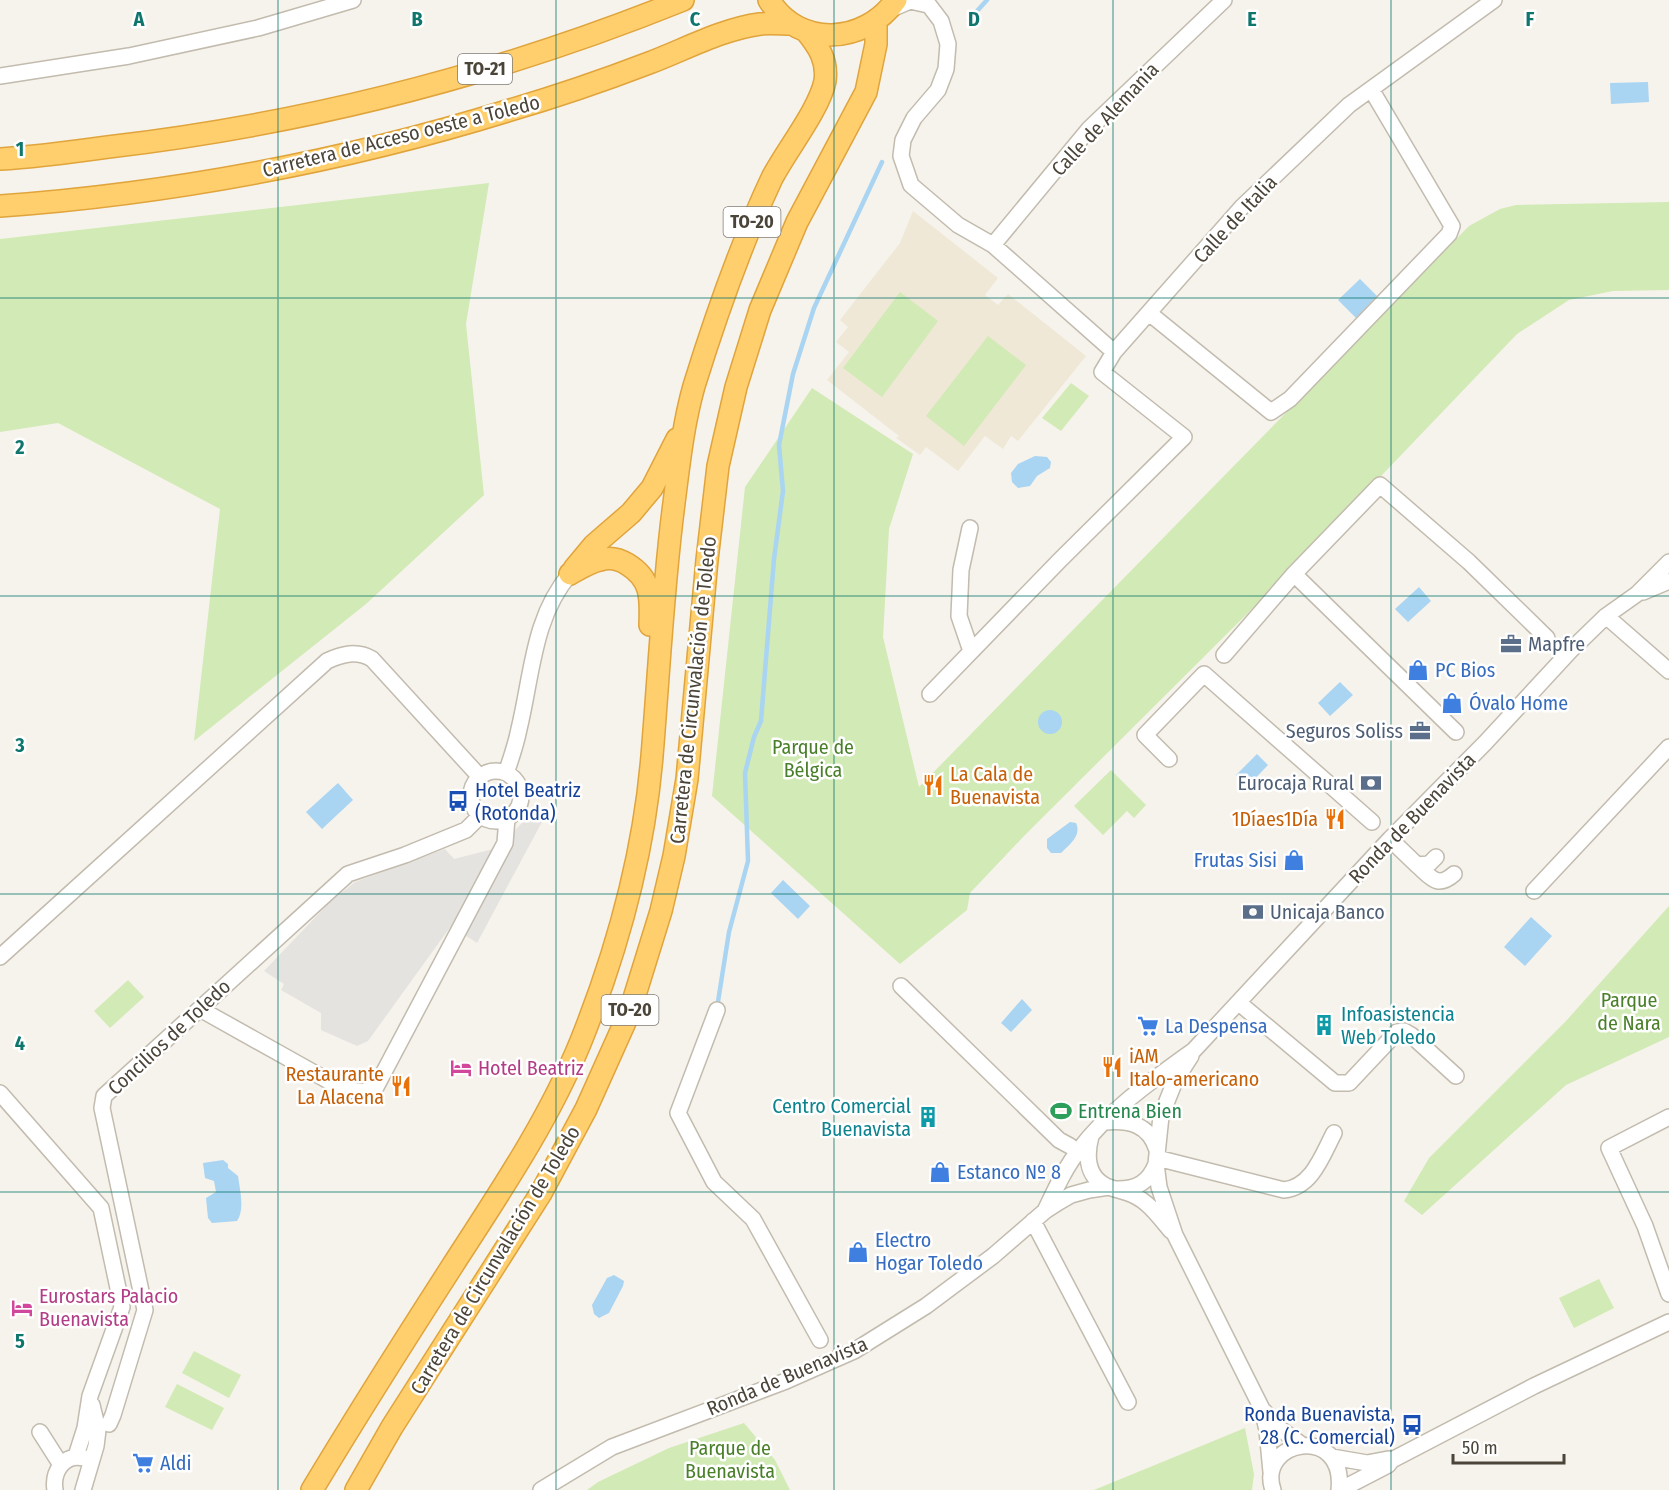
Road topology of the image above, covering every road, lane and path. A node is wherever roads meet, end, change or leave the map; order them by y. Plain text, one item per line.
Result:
1 (353, 0) edge
2 (683, 0) edge
3 (769, 0) edge
4 (1224, 0) edge
5 (1493, 0) edge
6 (926, 2) edge
7 (887, 10) edge
8 (798, 27) junction
9 (0, 75) edge
10 (1371, 89) junction
11 (0, 159) edge
12 (0, 206) edge
13 (993, 245) junction
14 (1149, 313) junction
15 (1114, 352) junction
16 (684, 426) junction
17 (970, 528) dead end
18 (1669, 562) edge
19 (570, 574) junction
20 (1294, 574) junction
21 (1669, 581) edge
22 (1637, 594) junction
23 (1606, 616) junction
24 (1546, 638) dead end
25 (971, 651) junction
26 (1224, 655) dead end
27 (1669, 671) edge
28 (930, 694) dead end
29 (655, 717) junction
30 (1456, 732) dead end
31 (1669, 747) edge
32 (1169, 759) dead end
33 (506, 773) junction
34 (480, 777) junction
35 (481, 815) junction
36 (507, 818) junction
37 (1372, 822) dead end
38 (1390, 839) junction
39 (1436, 857) dead end
40 (1417, 865) junction
41 (1454, 874) dead end
42 (1534, 891) dead end
43 (0, 957) edge
44 (901, 986) dead end
45 (1239, 1002) junction
46 (200, 1009) junction
47 (717, 1010) dead end
48 (1194, 1050) junction
49 (1456, 1076) dead end
50 (0, 1093) edge
51 (1669, 1117) edge
52 (1105, 1122) junction
53 (1334, 1133) dead end
54 (1091, 1136) junction
55 (1070, 1146) dead end
56 (1157, 1157) junction
57 (1114, 1188) junction
58 (1039, 1216) junction
59 (1175, 1235) junction
60 (1669, 1294) edge
61 (1669, 1322) edge
62 (820, 1340) dead end
63 (418, 1386) junction
64 (90, 1396) junction
65 (1128, 1402) dead end
66 (1262, 1409) junction
67 (109, 1424) dead end
68 (40, 1432) dead end
69 (1302, 1445) junction
70 (76, 1456) junction
71 (1332, 1457) junction
72 (1392, 1460) junction
73 (61, 1465) junction
74 (90, 1468) junction
75 (1271, 1484) edge
76 (55, 1490) edge
77 (83, 1490) edge
78 (312, 1490) edge
79 (356, 1490) edge
80 (370, 1490) edge
81 (541, 1490) edge
82 (1340, 1490) edge

1 - 9 street
2 - 11 highway, TO-21
3 - 8 highway, Carretera de Circunvalación de Toledo / TO-20
4 - 13 street, Calle de Alemania
5 - 10 street, Calle de Italia
6 - 7 street
6 - 13 street
7 - 8 highway
7 - 63 highway, Carretera de Circunvalación de Toledo / TO-20
8 - 12 highway, Carretera de Acceso oeste a Toledo / TO-21
8 - 16 highway, Carretera de Circunvalación de Toledo / TO-20
10 - 14 street, Calle de Italia
10 - 14 street
13 - 15 street
14 - 15 street, Calle de Italia
15 - 25 street
16 - 19 highway
16 - 29 highway, Carretera de Circunvalación de Toledo / TO-20
17 - 25 street
18 - 22 street, Ronda de Buenavista
19 - 29 highway
19 - 33 street
20 - 24 street
20 - 26 street
20 - 30 street
21 - 22 street, Ronda de Buenavista
22 - 23 street, Ronda de Buenavista
23 - 27 street
23 - 38 street, Ronda de Buenavista
25 - 28 street
29 - 78 highway, Carretera de Circunvalación de Toledo / TO-20
31 - 42 street
32 - 37 street
33 - 34 street
33 - 36 street
34 - 35 street
34 - 43 street
35 - 36 street
35 - 46 street, Concilios de Toledo
36 - 46 street
38 - 40 street
38 - 45 street, Ronda de Buenavista
39 - 40 street
40 - 41 street
44 - 55 street
45 - 48 street, Ronda de Buenavista
45 - 49 street
46 - 67 street, Concilios de Toledo
47 - 62 street
48 - 52 street, Ronda de Buenavista
48 - 56 street, Ronda de Buenavista
50 - 64 street
51 - 60 street
52 - 54 street, Ronda de Buenavista
52 - 56 street, Ronda de Buenavista
53 - 56 street
54 - 57 street, Ronda de Buenavista
54 - 58 street, Ronda de Buenavista
56 - 57 street, Ronda de Buenavista
56 - 59 street, Ronda de Buenavista
57 - 58 street, Ronda de Buenavista
57 - 59 street, Ronda de Buenavista
58 - 65 street
58 - 81 street, Ronda de Buenavista
59 - 66 street, Ronda de Buenavista
61 - 72 street
63 - 79 highway, Carretera de Circunvalación de Toledo / TO-20
63 - 80 highway
64 - 70 street
64 - 74 street
66 - 69 street, Ronda de Buenavista
66 - 75 street, Ronda de Buenavista
68 - 73 street
69 - 71 street, Ronda de Buenavista
69 - 75 street
70 - 73 street
70 - 74 street
71 - 72 street
71 - 82 street
72 - 82 street
73 - 76 street
74 - 77 street

